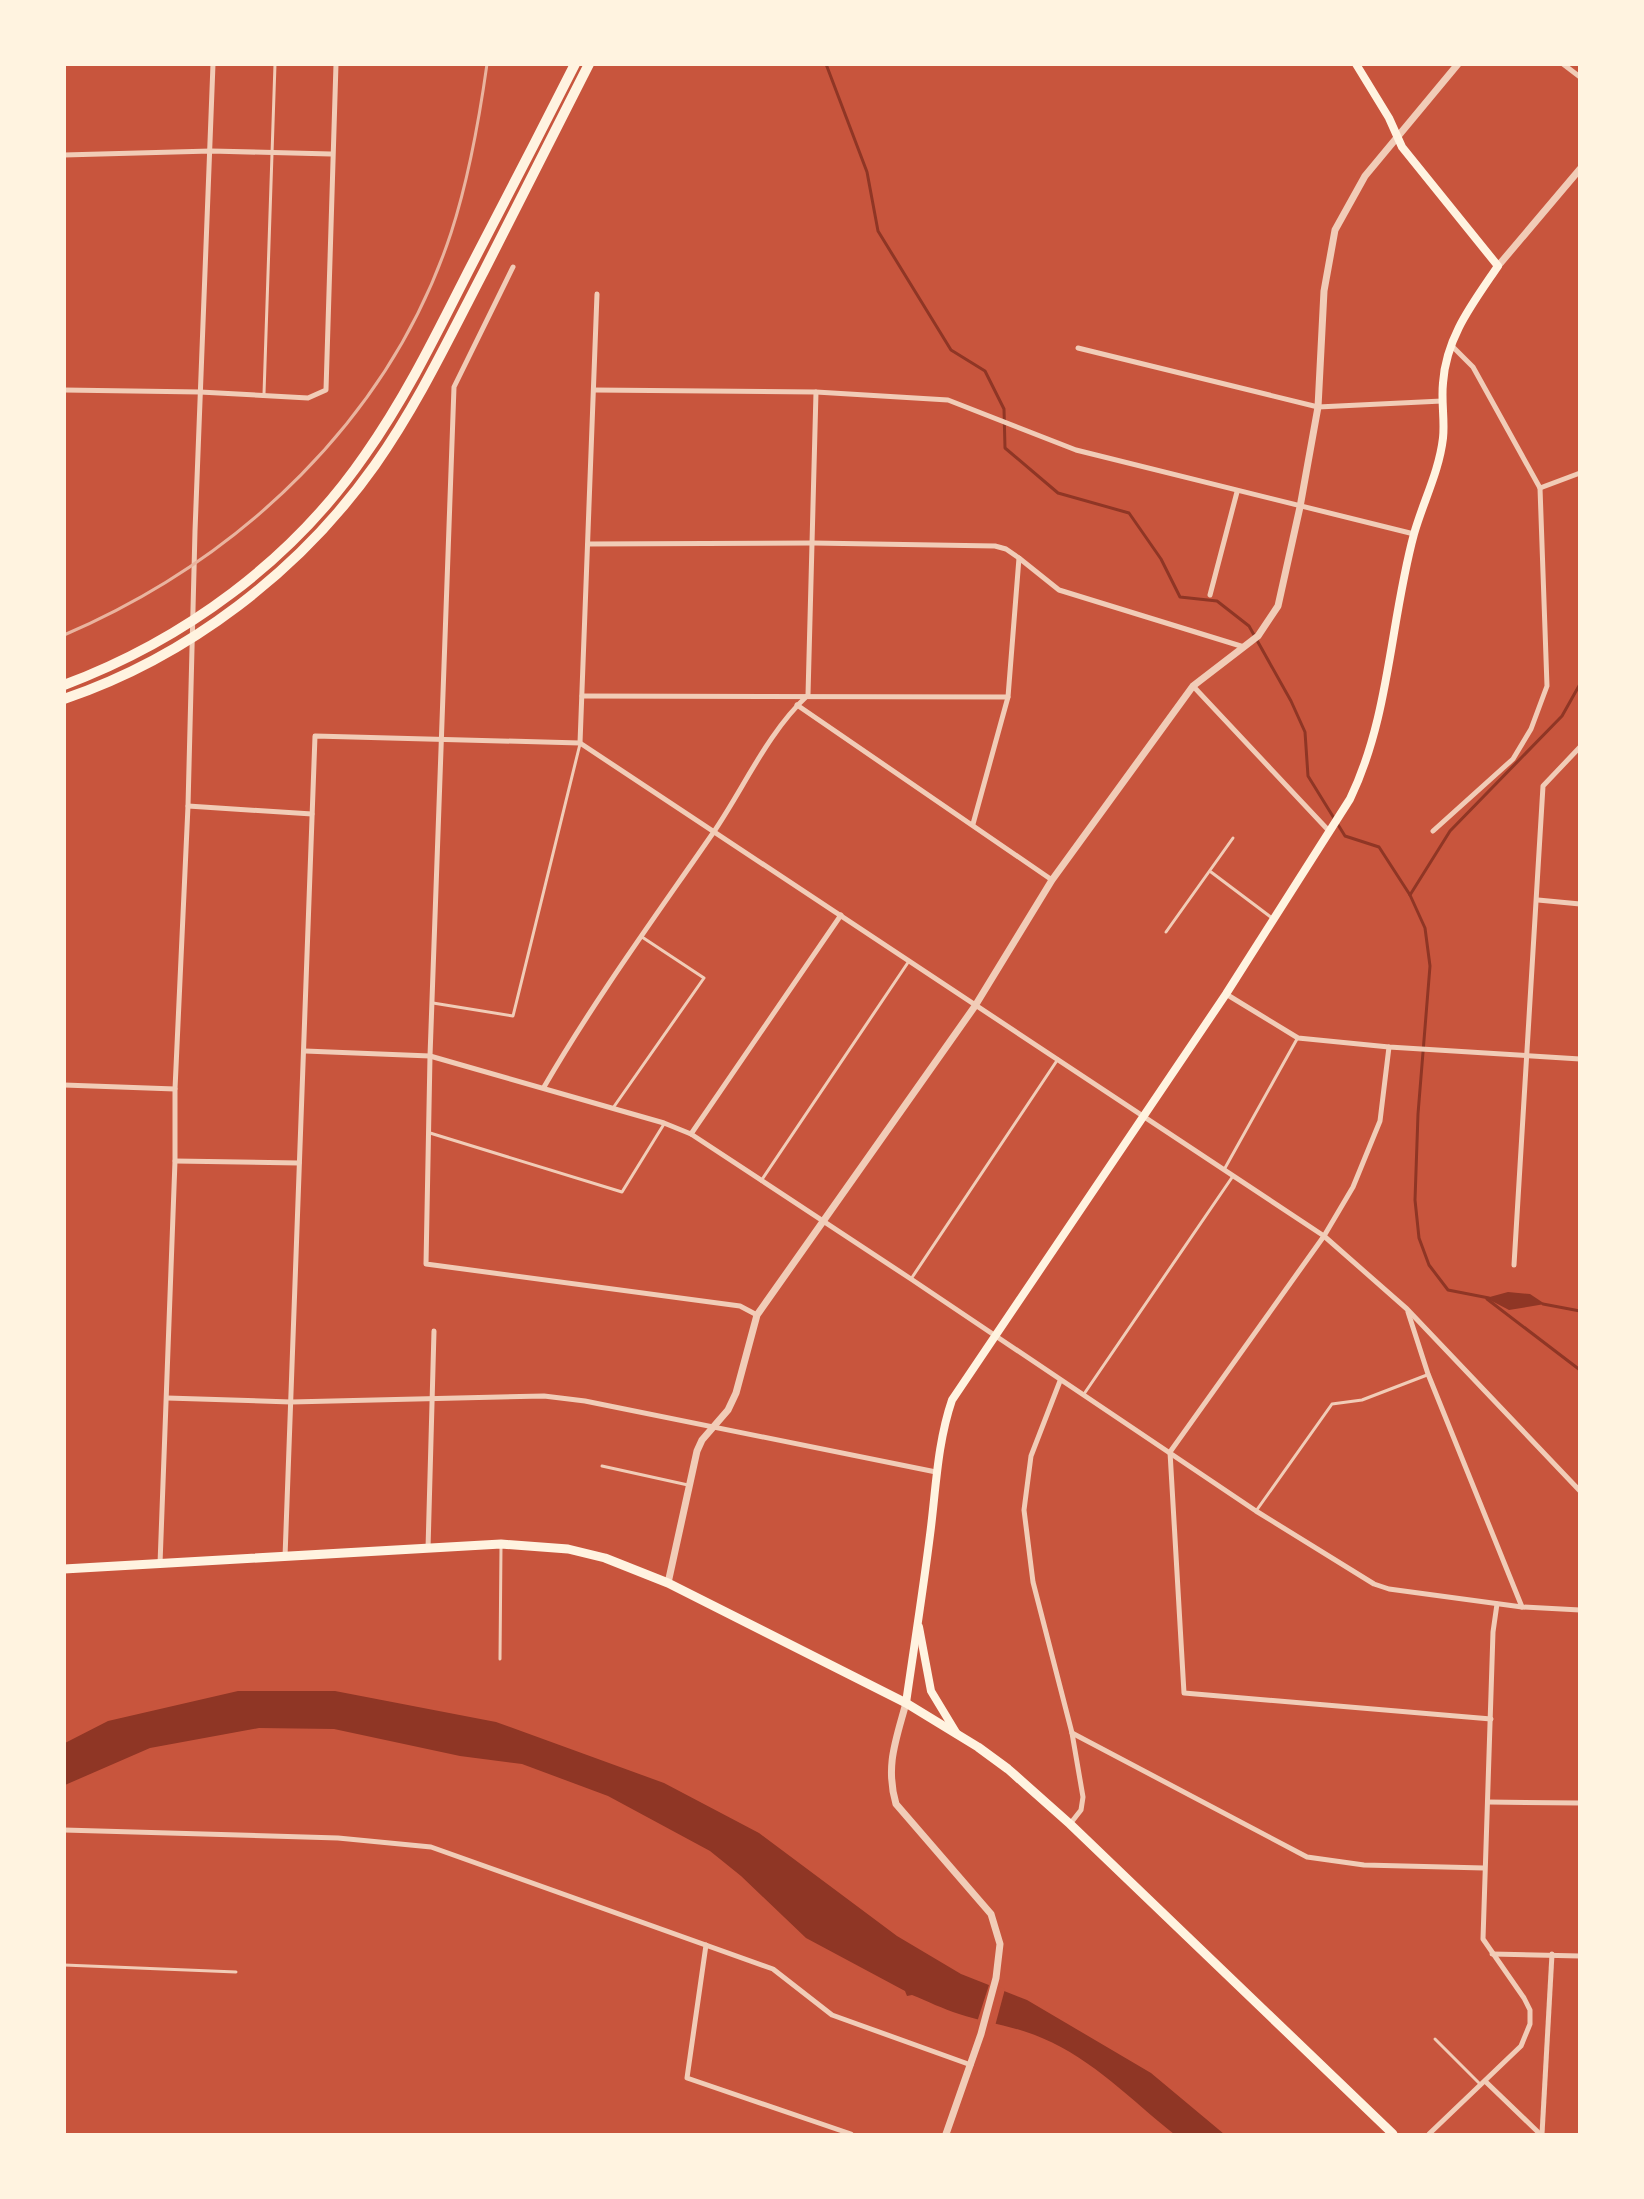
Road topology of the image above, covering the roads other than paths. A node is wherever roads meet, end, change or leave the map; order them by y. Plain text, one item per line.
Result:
1 (213, 64) edge
2 (275, 64) edge
3 (336, 64) edge
4 (575, 64) edge
5 (590, 64) edge
6 (1356, 64) edge
7 (1458, 64) edge
8 (1563, 64) edge
9 (1580, 77) edge
10 (1397, 136) junction
11 (211, 151) junction
12 (272, 152) junction
13 (332, 154) junction
14 (64, 155) edge
15 (1580, 169) edge
16 (1498, 266) junction
17 (513, 267) dead end
18 (597, 294) dead end
19 (1450, 344) junction
20 (1078, 348) dead end
21 (64, 390) edge
22 (594, 390) junction
23 (200, 392) junction
24 (816, 392) junction
25 (264, 394) junction
26 (1442, 401) junction
27 (1317, 407) junction
28 (1580, 473) edge
29 (1540, 488) junction
30 (1237, 492) junction
31 (1300, 507) junction
32 (1414, 534) junction
33 (813, 543) junction
34 (588, 544) junction
35 (1019, 558) junction
36 (1210, 595) dead end
37 (1244, 647) junction
38 (64, 685) edge
39 (1193, 686) junction
40 (808, 695) junction
41 (582, 696) junction
42 (1008, 697) junction
43 (64, 699) edge
44 (797, 705) junction
45 (443, 739) junction
46 (580, 743) junction
47 (1579, 748) edge
48 (188, 806) junction
49 (312, 814) junction
50 (973, 824) junction
51 (1329, 831) junction
52 (1434, 831) dead end
53 (713, 833) junction
54 (1233, 838) dead end
55 (1211, 872) junction
56 (1052, 880) junction
57 (1538, 900) junction
58 (1580, 904) edge
59 (841, 915) junction
60 (1273, 919) junction
61 (1166, 932) dead end
62 (642, 937) junction
63 (909, 961) junction
64 (1226, 994) junction
65 (433, 1003) junction
66 (975, 1006) junction
67 (1298, 1038) junction
68 (1389, 1047) junction
69 (305, 1051) junction
70 (430, 1056) junction
71 (1526, 1056) junction
72 (1058, 1059) junction
73 (1580, 1059) edge
74 (64, 1085) edge
75 (544, 1087) junction
76 (174, 1089) junction
77 (614, 1108) junction
78 (1143, 1119) junction
79 (664, 1123) junction
80 (430, 1133) junction
81 (691, 1134) junction
82 (175, 1161) junction
83 (299, 1163) junction
84 (1225, 1168) junction
85 (1234, 1175) junction
86 (760, 1182) junction
87 (824, 1224) junction
88 (1324, 1236) junction
89 (1514, 1265) dead end
90 (911, 1279) junction
91 (1407, 1309) junction
92 (757, 1315) junction
93 (434, 1331) dead end
94 (995, 1336) junction
95 (1428, 1374) junction
96 (1060, 1381) junction
97 (1083, 1395) junction
98 (167, 1398) junction
99 (434, 1400) junction
100 (291, 1402) junction
101 (712, 1427) junction
102 (1170, 1452) junction
103 (602, 1466) dead end
104 (936, 1472) junction
105 (689, 1485) junction
106 (1580, 1491) edge
107 (1256, 1511) junction
108 (501, 1544) junction
109 (428, 1549) junction
110 (285, 1557) junction
111 (160, 1564) junction
112 (64, 1569) edge
113 (668, 1583) junction
114 (1497, 1604) junction
115 (1522, 1607) junction
116 (1580, 1610) edge
117 (918, 1618) junction
118 (500, 1659) dead end
119 (906, 1703) junction
120 (1491, 1719) junction
121 (1072, 1733) junction
122 (958, 1735) junction
123 (1488, 1802) junction
124 (1580, 1803) edge
125 (1070, 1824) junction
126 (64, 1830) edge
127 (1484, 1868) junction
128 (706, 1945) junction
129 (1492, 1954) junction
130 (1552, 1954) junction
131 (1580, 1956) edge
132 (64, 1965) edge
133 (236, 1971) dead end
134 (1435, 2038) dead end
135 (970, 2065) junction
136 (1484, 2084) junction
137 (850, 2134) edge
138 (946, 2134) edge
139 (1393, 2134) edge
140 (1429, 2134) edge
141 (1541, 2134) edge

1 - 11 street
2 - 12 lane
3 - 13 street
4 - 38 highway
5 - 43 highway
6 - 10 main road
7 - 10 street
8 - 9 street
10 - 16 main road
10 - 27 street
11 - 12 street
11 - 14 street
11 - 23 street
12 - 13 street
12 - 25 lane
13 - 25 street
15 - 16 street
16 - 19 main road
17 - 45 street
18 - 22 street
19 - 26 main road
19 - 29 street
20 - 27 street
21 - 23 street
22 - 24 street
22 - 34 street
23 - 25 street
23 - 48 street
24 - 30 street
24 - 33 street
26 - 27 street
26 - 32 main road
27 - 31 street
28 - 29 street
29 - 52 street
30 - 31 street
30 - 36 street
31 - 32 street
31 - 37 street
32 - 51 main road
33 - 34 street
33 - 35 street
33 - 40 street
34 - 41 street
35 - 37 street
35 - 42 street
37 - 39 street
39 - 51 street
39 - 56 street
40 - 41 street
40 - 42 street
40 - 44 street
41 - 46 street
42 - 50 street
44 - 50 street
44 - 53 street
45 - 46 street
45 - 49 street
45 - 65 street
46 - 53 street
46 - 65 lane
47 - 57 street
48 - 49 street
48 - 76 street
49 - 69 street
50 - 56 street
51 - 60 main road
53 - 59 street
53 - 62 street
54 - 55 lane
55 - 60 lane
55 - 61 lane
56 - 66 street
57 - 58 street
57 - 71 street
59 - 63 street
59 - 81 street
60 - 64 main road
62 - 75 street
62 - 77 lane
63 - 66 street
63 - 86 lane
64 - 67 street
64 - 78 main road
65 - 70 street
66 - 72 street
66 - 87 street
67 - 68 street
67 - 84 lane
68 - 71 street
68 - 88 street
69 - 70 street
69 - 83 street
70 - 75 street
70 - 80 street
71 - 73 street
71 - 89 street
72 - 78 street
72 - 90 lane
74 - 76 street
75 - 77 street
76 - 82 street
77 - 79 street
78 - 84 street
78 - 94 main road
79 - 80 lane
79 - 81 street
80 - 92 street
81 - 86 street
82 - 83 street
82 - 98 street
83 - 100 street
84 - 85 street
85 - 88 street
85 - 97 lane
86 - 87 street
87 - 90 street
87 - 92 street
88 - 91 street
88 - 102 street
90 - 94 street
91 - 95 street
91 - 106 street
92 - 101 street
93 - 99 street
94 - 96 street
94 - 104 main road
95 - 107 lane
95 - 115 street
96 - 97 street
96 - 121 street
97 - 102 street
98 - 100 street
98 - 111 street
99 - 100 street
99 - 101 street
99 - 109 street
100 - 110 street
101 - 104 street
101 - 105 street
102 - 107 street
102 - 120 street
103 - 105 lane
104 - 117 main road
105 - 113 street
107 - 114 street
108 - 109 main road
108 - 113 main road
108 - 118 lane
109 - 110 main road
110 - 111 main road
111 - 112 main road
113 - 119 main road
114 - 115 street
114 - 120 street
115 - 116 street
117 - 119 main road
117 - 122 main road
119 - 122 main road
119 - 135 street
120 - 123 street
121 - 125 street
121 - 127 street
122 - 125 main road
123 - 124 street
123 - 127 street
125 - 139 main road
126 - 128 street
127 - 129 street
128 - 135 street
128 - 137 street
129 - 130 street
129 - 136 street
130 - 131 street
130 - 141 street
132 - 133 lane
134 - 136 lane
135 - 138 street
136 - 140 street
136 - 141 street

